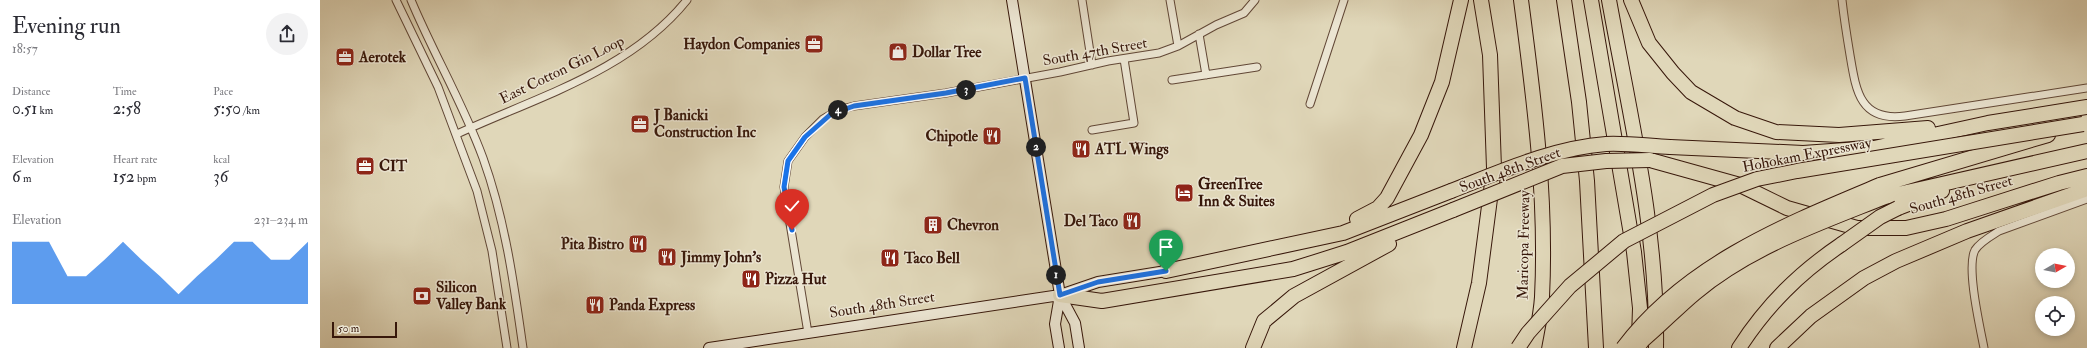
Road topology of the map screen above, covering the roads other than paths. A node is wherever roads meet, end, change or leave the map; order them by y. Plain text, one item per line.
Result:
1 (396, 0) edge
2 (411, 0) edge
3 (687, 0) edge
4 (1012, 0) edge
5 (1082, 0) edge
6 (1170, 0) edge
7 (1255, 0) edge
8 (1343, 0) edge
9 (1461, 0) edge
10 (1480, 0) edge
11 (1521, 0) edge
12 (1564, 0) edge
13 (1591, 0) edge
14 (1609, 0) edge
15 (1631, 0) edge
16 (1842, 0) edge
17 (1199, 34) junction
18 (1178, 46) junction
19 (1124, 59) junction
20 (1092, 65) junction
21 (1257, 67) dead end
22 (1206, 75) junction
23 (1025, 78) junction
24 (1172, 80) dead end
25 (2087, 88) edge
26 (1310, 104) dead end
27 (2087, 107) edge
28 (1988, 123) junction
29 (2085, 124) edge
30 (471, 127) junction
31 (1092, 130) dead end
32 (457, 134) junction
33 (2087, 151) edge
34 (1991, 172) junction
35 (2087, 176) edge
36 (2087, 189) edge
37 (2087, 199) edge
38 (1453, 210) junction
39 (1343, 232) junction
40 (1166, 271) joint
41 (1060, 295) junction
42 (808, 333) junction
43 (508, 348) edge
44 (523, 348) edge
45 (709, 348) edge
46 (1059, 348) edge
47 (1079, 348) edge
48 (1253, 348) edge
49 (1464, 348) edge
50 (1518, 348) edge
51 (1534, 348) edge
52 (1596, 348) edge
53 (1623, 348) edge
54 (1638, 348) edge
55 (1656, 348) edge
56 (1739, 348) edge
57 (1777, 348) edge
58 (1984, 348) edge

1 - 32 street
2 - 30 street
3 - 30 street, East Cotton Gin Loop
4 - 23 main road
5 - 20 street
6 - 18 street
7 - 17 street, South 47th Street
8 - 26 street
9 - 39 highway
10 - 49 highway
11 - 51 highway, Maricopa Freeway
12 - 52 highway
13 - 54 highway
14 - 55 highway
15 - 28 highway
16 - 25 street
17 - 18 street, South 47th Street
17 - 22 street
18 - 19 street, South 47th Street
19 - 20 street, South 47th Street
19 - 31 street
20 - 23 street, South 47th Street
21 - 22 street
22 - 24 street
23 - 41 main road
23 - 42 street, South 47th Street
27 - 28 highway, South 48th Street
28 - 39 highway, South 48th Street, bridge
29 - 50 highway, Hohokam Expressway, bridge
29 - 53 highway, bridge
30 - 32 street, East Cotton Gin Loop
30 - 44 street
32 - 43 street
33 - 34 highway
34 - 54 highway, bridge
34 - 56 highway, bridge
35 - 38 highway, South 48th Street, bridge
36 - 57 highway
37 - 58 street
38 - 41 highway, South 48th Street
38 - 48 highway
39 - 40 highway, South 48th Street
40 - 41 main road, South 48th Street
41 - 42 main road, South 48th Street
41 - 46 main road
41 - 47 main road
42 - 45 main road, South 48th Street

